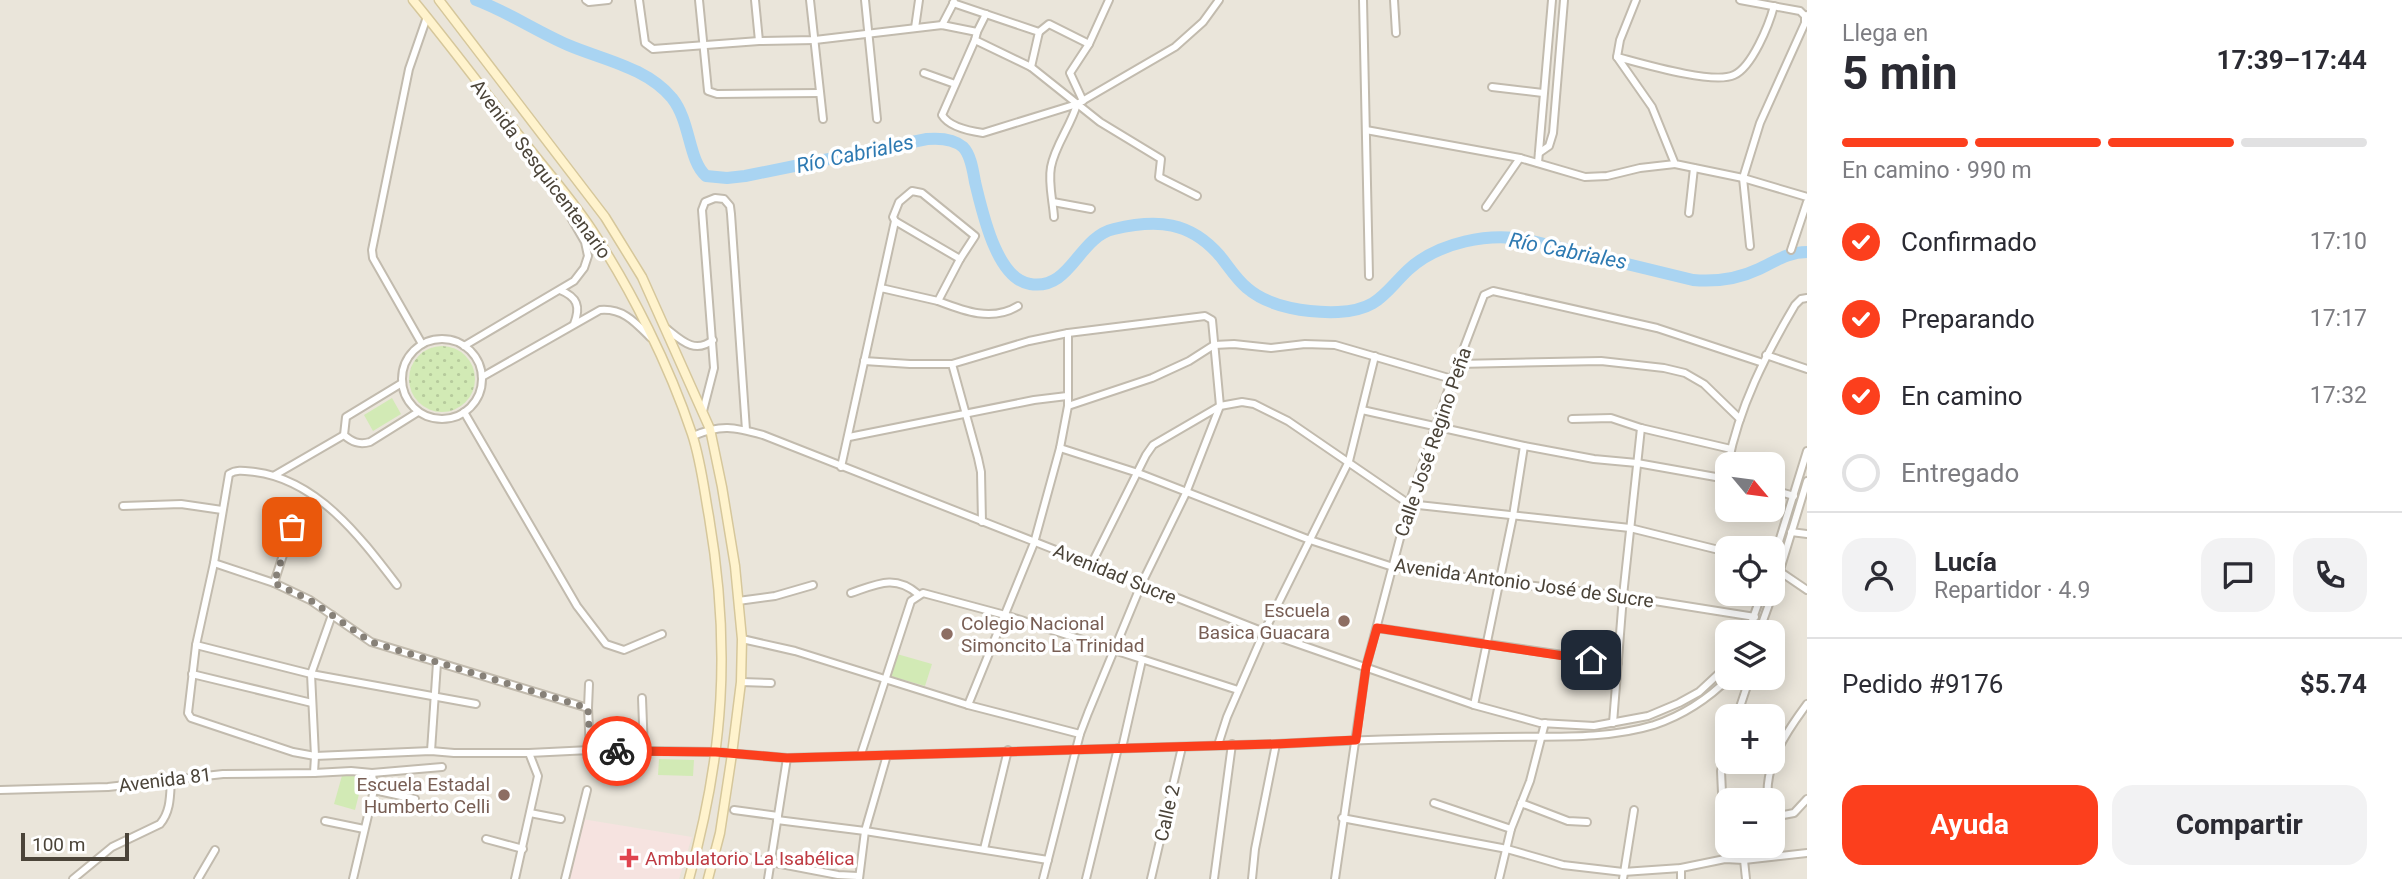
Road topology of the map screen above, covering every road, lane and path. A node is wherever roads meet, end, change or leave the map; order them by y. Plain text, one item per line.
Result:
1 (586, 0) edge
2 (608, 0) edge
3 (639, 0) edge
4 (699, 0) edge
5 (755, 0) edge
6 (810, 0) edge
7 (865, 0) edge
8 (919, 0) edge
9 (1109, 0) edge
10 (1219, 0) edge
11 (1363, 0) edge
12 (1394, 0) edge
13 (1552, 0) edge
14 (1564, 0) edge
15 (1636, 0) edge
16 (1740, 0) edge
17 (440, 1) edge
18 (954, 2) edge
19 (416, 3) edge
20 (1774, 6) junction
21 (986, 14) junction
22 (1806, 16) edge
23 (426, 17) junction
24 (942, 25) junction
25 (915, 29) junction
26 (977, 32) junction
27 (1039, 32) junction
28 (1395, 33) dead end
29 (869, 35) junction
30 (815, 40) junction
31 (975, 40) junction
32 (759, 41) junction
33 (1089, 44) junction
34 (703, 46) junction
35 (1617, 57) junction
36 (1031, 67) junction
37 (924, 73) dead end
38 (955, 84) junction
39 (1492, 87) dead end
40 (820, 93) junction
41 (1543, 93) junction
42 (1080, 102) junction
43 (823, 119) dead end
44 (877, 119) dead end
45 (1366, 130) junction
46 (1539, 153) junction
47 (1520, 158) junction
48 (1538, 163) junction
49 (1675, 164) junction
50 (1694, 168) junction
51 (1743, 178) junction
52 (557, 184) junction
53 (1807, 188) edge
54 (1197, 196) dead end
55 (1806, 198) edge
56 (1053, 202) junction
57 (1486, 206) dead end
58 (1091, 209) dead end
59 (1689, 213) dead end
60 (1054, 217) dead end
61 (895, 221) junction
62 (1750, 246) dead end
63 (1791, 250) dead end
64 (960, 259) junction
65 (1369, 276) dead end
66 (881, 288) junction
67 (560, 290) junction
68 (1807, 298) edge
69 (938, 301) junction
70 (1018, 306) dead end
71 (574, 324) junction
72 (667, 329) junction
73 (1068, 333) junction
74 (713, 340) junction
75 (654, 341) junction
76 (422, 344) junction
77 (1214, 345) junction
78 (464, 346) junction
79 (1766, 355) junction
80 (1375, 356) junction
81 (864, 361) junction
82 (1763, 363) junction
83 (952, 364) junction
84 (1458, 364) junction
85 (1807, 369) edge
86 (482, 377) junction
87 (1452, 379) junction
88 (402, 383) junction
89 (1067, 396) junction
90 (1220, 406) junction
91 (1068, 407) junction
92 (1362, 410) junction
93 (703, 411) junction
94 (418, 412) junction
95 (464, 412) junction
96 (964, 413) junction
97 (1572, 419) dead end
98 (1740, 419) junction
99 (1437, 427) junction
100 (1641, 428) junction
101 (710, 429) junction
102 (746, 430) junction
103 (344, 435) junction
104 (693, 436) junction
105 (849, 437) junction
106 (1524, 446) junction
107 (1060, 448) junction
108 (1731, 449) junction
109 (1807, 451) edge
110 (1730, 452) edge
111 (1349, 461) junction
112 (1637, 463) junction
113 (841, 467) junction
114 (1138, 473) junction
115 (275, 475) junction
116 (1715, 477) edge
117 (1807, 481) edge
118 (1186, 493) junction
119 (1785, 493) edge
120 (1794, 496) junction
121 (1409, 504) junction
122 (123, 506) dead end
123 (222, 510) junction
124 (1513, 516) junction
125 (982, 522) junction
126 (292, 527) dead end
127 (1630, 528) junction
128 (1791, 532) junction
129 (1807, 534) edge
130 (1781, 536) edge
131 (1310, 540) junction
132 (1034, 543) junction
133 (1715, 549) edge
134 (1785, 552) edge
135 (214, 563) junction
136 (1092, 563) junction
137 (1393, 567) junction
138 (1785, 572) edge
139 (1500, 582) junction
140 (274, 583) junction
141 (397, 585) dead end
142 (813, 585) dead end
143 (1141, 585) junction
144 (1807, 590) edge
145 (851, 593) dead end
146 (918, 594) junction
147 (1623, 596) junction
148 (738, 601) junction
149 (1758, 606) edge
150 (332, 615) junction
151 (1005, 615) junction
152 (1755, 617) junction
153 (1754, 620) edge
154 (1377, 628) junction
155 (1264, 632) junction
156 (662, 634) dead end
157 (742, 639) junction
158 (197, 645) junction
159 (1487, 646) junction
160 (1113, 650) junction
161 (1142, 660) junction
162 (437, 663) junction
163 (1618, 663) junction
164 (1366, 667) junction
165 (192, 674) junction
166 (310, 674) junction
167 (885, 679) junction
168 (1715, 679) edge
169 (741, 682) junction
170 (771, 683) dead end
171 (589, 684) dead end
172 (1238, 690) junction
173 (1715, 690) edge
174 (436, 697) junction
175 (642, 698) dead end
176 (312, 703) junction
177 (476, 704) dead end
178 (1807, 704) edge
179 (968, 705) junction
180 (1474, 705) junction
181 (588, 708) junction
182 (1543, 723) junction
183 (1614, 723) junction
184 (1080, 734) junction
185 (1541, 736) junction
186 (1356, 740) junction
187 (1232, 744) junction
188 (1276, 744) junction
189 (1218, 745) junction
190 (1182, 747) junction
191 (1120, 748) junction
192 (1077, 749) junction
193 (590, 750) junction
194 (1009, 750) junction
195 (431, 751) junction
196 (644, 751) junction
197 (716, 752) junction
198 (529, 753) junction
199 (733, 754) junction
200 (861, 754) junction
201 (887, 755) junction
202 (315, 756) junction
203 (787, 758) junction
204 (442, 767) dead end
205 (314, 773) junction
206 (372, 773) junction
207 (172, 779) junction
208 (1767, 788) edge
209 (0, 790) edge
210 (374, 790) junction
211 (587, 790) dead end
212 (415, 799) dead end
213 (1807, 799) edge
214 (1434, 803) dead end
215 (1521, 803) junction
216 (734, 810) dead end
217 (1634, 810) dead end
218 (530, 813) junction
219 (1785, 815) edge
220 (777, 818) junction
221 (1342, 818) junction
222 (561, 819) dead end
223 (325, 821) dead end
224 (1587, 822) dead end
225 (364, 829) junction
226 (1511, 829) junction
227 (865, 831) junction
228 (486, 839) dead end
229 (523, 849) junction
230 (984, 849) junction
231 (1507, 849) junction
232 (215, 850) dead end
233 (1807, 853) edge
234 (733, 855) dead end
235 (1725, 859) joint
236 (1048, 860) junction
237 (1744, 860) junction
238 (770, 861) junction
239 (1681, 868) junction
240 (1623, 876) edge
241 (858, 878) edge
242 (73, 879) edge
243 (198, 879) edge
244 (353, 879) edge
245 (516, 879) edge
246 (565, 879) edge
247 (689, 879) edge
248 (708, 879) edge
249 (768, 879) edge
250 (1043, 879) edge
251 (1086, 879) edge
252 (1151, 879) edge
253 (1214, 879) edge
254 (1252, 879) edge
255 (1335, 879) edge
256 (1499, 879) edge
257 (1681, 879) edge
258 (1746, 879) edge

1 - 2 street
3 - 34 street
4 - 34 street
5 - 32 street
6 - 30 street
7 - 29 street
8 - 25 street
9 - 33 street
10 - 42 street
11 - 45 street
12 - 28 street
13 - 41 street
14 - 46 street
15 - 35 street
16 - 20 street
17 - 72 main road, Avenida Sesquicentenario
18 - 21 street
18 - 24 street
19 - 23 main road, Avenida Sesquicentenario
20 - 22 street
20 - 35 street
21 - 26 street
21 - 27 street
22 - 51 street
23 - 52 main road, Avenida Sesquicentenario
23 - 76 street
24 - 25 street
24 - 26 street
25 - 29 street
26 - 31 street
27 - 33 street
27 - 36 street
29 - 30 street
29 - 44 street
30 - 32 street
30 - 40 street
31 - 36 street
31 - 38 street
32 - 34 street
33 - 42 street
34 - 40 street
35 - 49 street
36 - 42 street
37 - 38 street
38 - 42 street
39 - 41 street
40 - 43 street
41 - 46 street
42 - 54 street
42 - 56 street
45 - 47 street
45 - 65 street
46 - 48 street
47 - 48 street
47 - 57 street
48 - 49 street
49 - 50 street
50 - 51 street
50 - 59 street
51 - 55 street
51 - 62 street
52 - 67 street
52 - 75 main road, Avenida Sesquicentenario
53 - 55 street
55 - 63 street
56 - 58 street
56 - 60 street
61 - 64 street
61 - 64 street
61 - 66 street
64 - 69 street
66 - 69 street
66 - 81 street
67 - 71 street
67 - 78 street
68 - 79 street
69 - 70 street
71 - 75 street
71 - 86 street
72 - 74 street
72 - 93 main road, Avenida Sesquicentenario
73 - 77 street
73 - 83 street
73 - 89 street
74 - 93 street
74 - 102 street
75 - 104 main road, Avenida Sesquicentenario
76 - 78 street
76 - 88 street
77 - 80 street
77 - 90 street
77 - 91 street
78 - 86 street
79 - 82 street
79 - 85 street
80 - 87 street
80 - 92 street
81 - 83 street
81 - 105 street
82 - 84 street, Calle José Regino Peña
82 - 98 street
83 - 96 street
84 - 87 street, Calle José Regino Peña
84 - 98 street
86 - 95 street
87 - 99 street, Calle José Regino Peña
88 - 94 street
88 - 103 street
89 - 91 street
89 - 96 street
90 - 111 street
90 - 114 street
90 - 118 street
91 - 107 street
92 - 99 street
92 - 111 street
93 - 101 main road, Avenida Sesquicentenario
94 - 95 street
94 - 103 street
95 - 156 street
96 - 105 street
96 - 125 street
97 - 100 street
98 - 108 street
99 - 106 street
99 - 121 street, Calle José Regino Peña
100 - 108 street
100 - 112 street
101 - 102 street, Avenidad Sucre
101 - 104 street, Avenidad Sucre
101 - 148 main road, Avenida Sesquicentenario
102 - 113 street, Avenidad Sucre
103 - 115 street
104 - 197 main road, Avenida Sesquicentenario
105 - 113 street
106 - 112 street
106 - 124 street
107 - 114 street, Avenida Antonio José de Sucre
107 - 132 street
108 - 110 street
109 - 120 street
111 - 121 street
111 - 131 street
112 - 116 street
112 - 127 street
113 - 125 street, Avenidad Sucre
114 - 118 street, Avenida Antonio José de Sucre
114 - 136 street
115 - 123 street
115 - 141 street
117 - 128 street
118 - 131 street, Avenida Antonio José de Sucre
118 - 143 street
119 - 120 street
120 - 130 street
121 - 124 street
121 - 137 street, Calle José Regino Peña
122 - 123 street
123 - 135 street
124 - 127 street
124 - 139 street
125 - 132 street, Avenidad Sucre
126 - 140 street
127 - 133 street
127 - 147 street
128 - 129 street
128 - 134 street
131 - 137 street, Avenida Antonio José de Sucre
131 - 155 street
132 - 136 street, Avenidad Sucre
132 - 151 street
135 - 140 street
135 - 158 street
136 - 143 street, Avenidad Sucre
137 - 139 street, Avenida Antonio José de Sucre
137 - 154 street, Calle José Regino Peña
138 - 144 street
139 - 147 street, Avenida Antonio José de Sucre
139 - 159 street
140 - 150 street
142 - 148 street
143 - 155 street, Avenidad Sucre
143 - 160 street
145 - 146 street
146 - 151 street
146 - 167 street
147 - 152 street, Avenida Antonio José de Sucre
147 - 163 street
148 - 157 main road, Avenida Sesquicentenario
149 - 152 street
150 - 162 street
150 - 166 street
151 - 160 street
151 - 179 street
152 - 153 street
154 - 159 street
154 - 164 street, Calle José Regino Peña
155 - 164 street, Avenidad Sucre
155 - 172 street
157 - 167 street
157 - 169 main road, Avenida Sesquicentenario
158 - 165 street
158 - 166 street
159 - 163 street
159 - 180 street
160 - 161 street
160 - 184 street
161 - 172 street
161 - 191 street
162 - 174 street
162 - 181 street
163 - 183 street
164 - 180 street, Avenidad Sucre
164 - 186 street, Calle José Regino Peña
165 - 176 street
165 - 202 street
166 - 174 street
166 - 176 street
167 - 179 street
167 - 200 street
168 - 183 street, Avenidad Sucre
169 - 170 street
169 - 199 main road, Avenida Sesquicentenario
171 - 181 street
172 - 189 street
173 - 185 street
174 - 177 street
174 - 195 street
175 - 196 street
176 - 202 street
178 - 208 street
179 - 184 street
180 - 182 street, Avenidad Sucre
181 - 193 street
182 - 183 street, Avenidad Sucre
182 - 185 street
184 - 192 street
185 - 186 street
185 - 215 street
186 - 188 street
186 - 221 street, Calle José Regino Peña
187 - 188 street
187 - 189 street
187 - 253 street
188 - 254 street
189 - 190 street
190 - 191 street
190 - 252 street, Calle 2
191 - 192 street
191 - 251 street
192 - 194 street
192 - 236 street
193 - 196 street
193 - 198 street
194 - 201 street
194 - 230 street
195 - 198 street
195 - 202 street
196 - 197 street
197 - 199 street
197 - 247 main road, Avenida Sesquicentenario
198 - 218 street
199 - 203 street
199 - 248 main road, Avenida Sesquicentenario
200 - 201 street
200 - 203 street
201 - 227 street
202 - 205 street
203 - 220 street
204 - 206 street, Avenida 81
205 - 206 street, Avenida 81
205 - 207 street, Avenida 81
206 - 210 street
207 - 209 street, Avenida 81
207 - 242 street
210 - 212 street
210 - 225 street
211 - 246 street
213 - 219 street
214 - 226 street
215 - 224 street
215 - 226 street
216 - 220 street
217 - 240 street
218 - 222 street
218 - 229 street
220 - 227 street
220 - 238 street
221 - 231 street
221 - 255 street, Calle José Regino Peña
223 - 225 street
225 - 244 street
226 - 231 street
227 - 230 street
227 - 241 street
228 - 229 street
229 - 245 street
230 - 236 street
231 - 240 street
231 - 256 street
232 - 243 street
233 - 237 street
234 - 238 street
235 - 237 street
235 - 239 street
236 - 250 street
237 - 258 street
238 - 241 street
238 - 249 street
239 - 240 street
239 - 257 street

